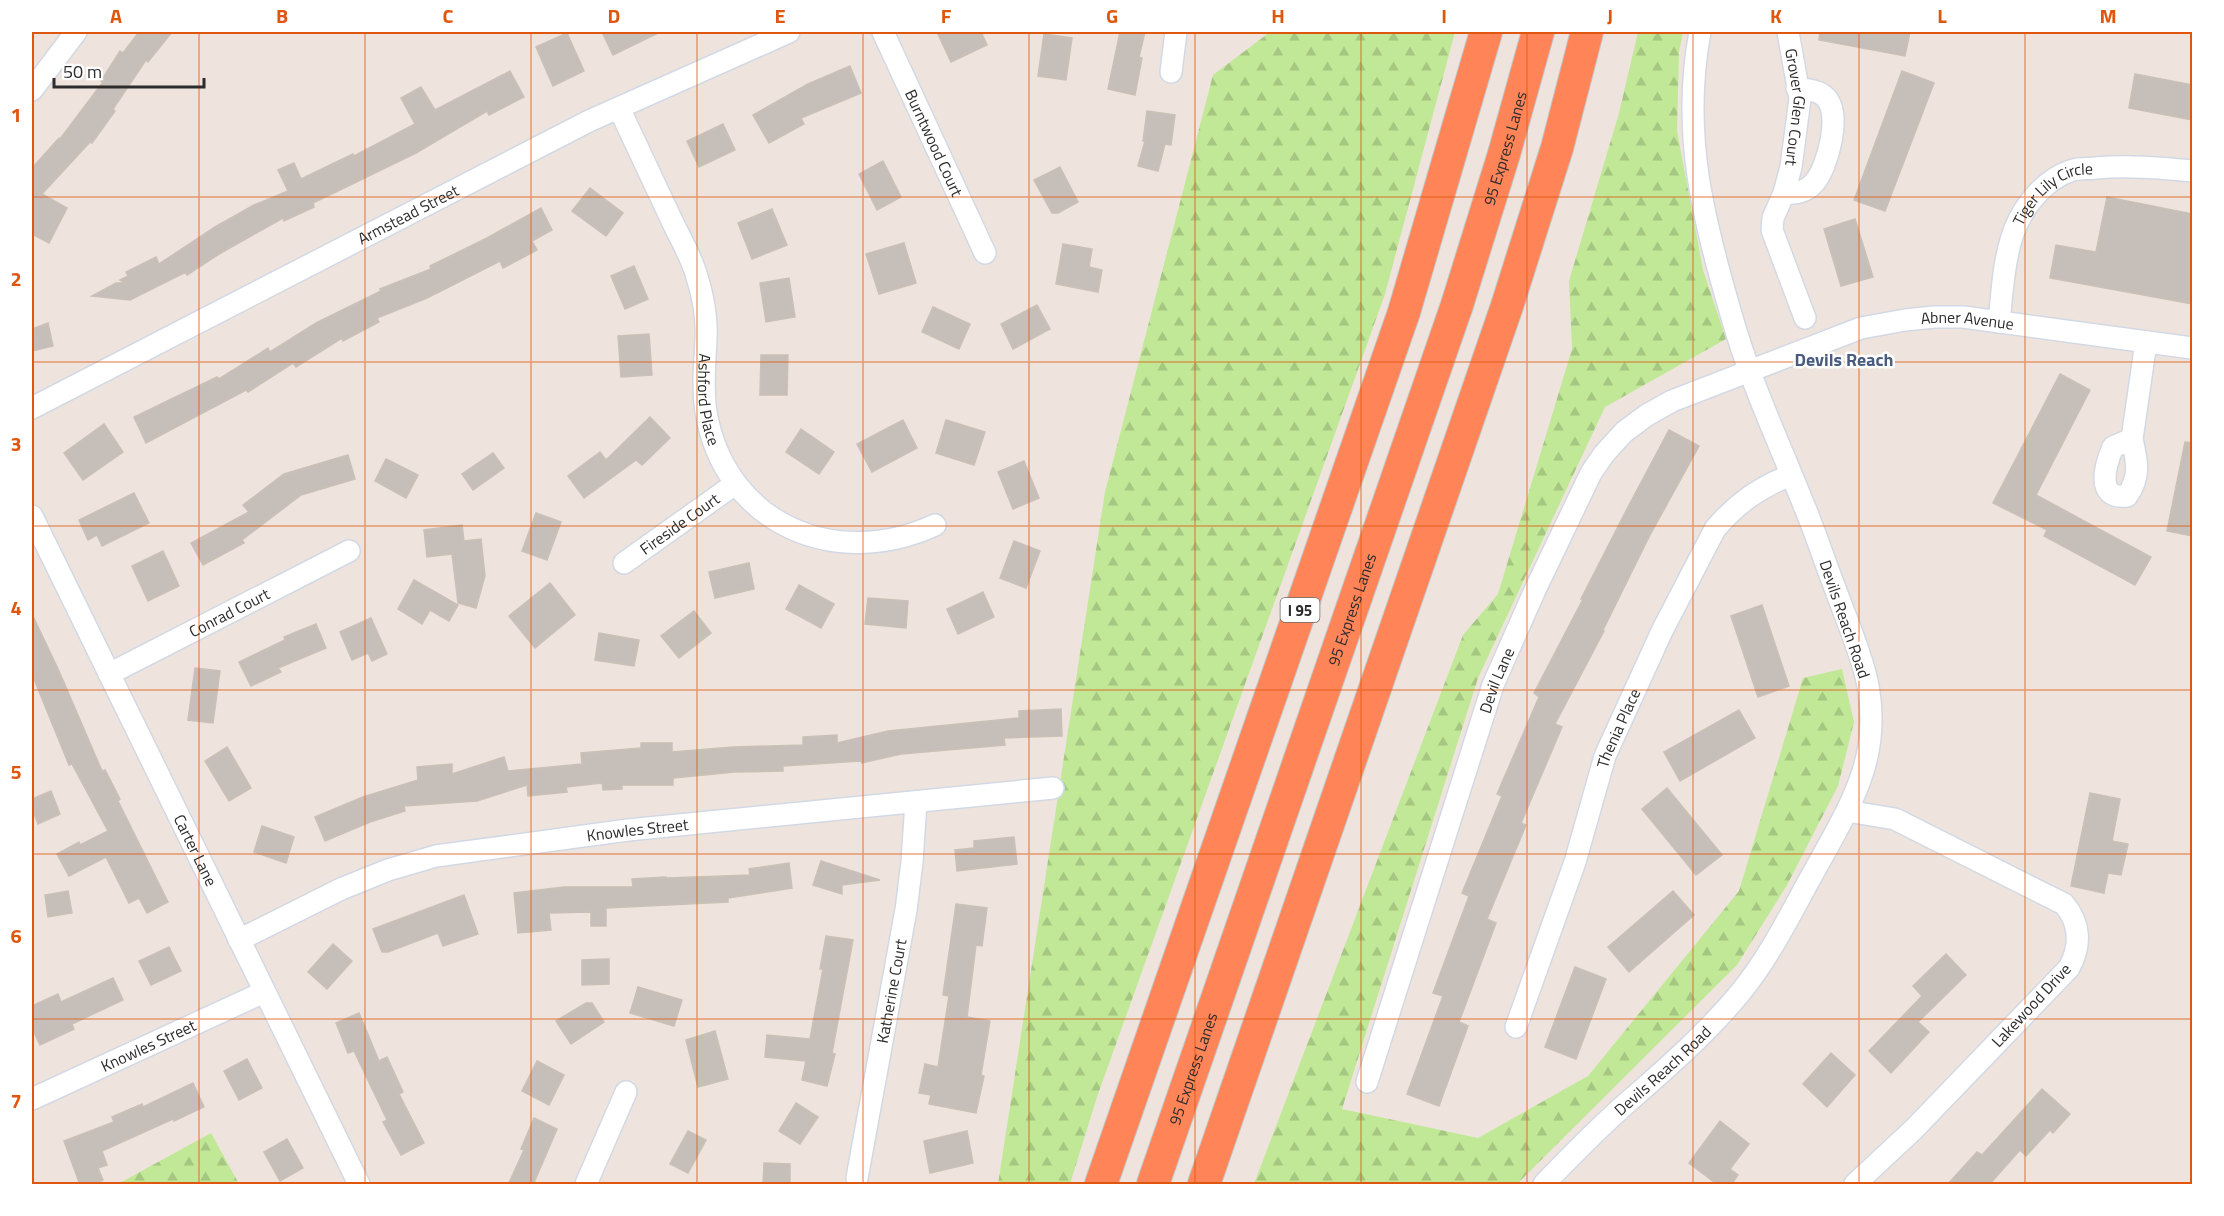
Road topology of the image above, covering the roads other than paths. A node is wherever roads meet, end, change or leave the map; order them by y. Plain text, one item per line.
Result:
1 (76, 32) edge
2 (789, 32) edge
3 (883, 32) edge
4 (1176, 32) edge
5 (1486, 32) edge
6 (1538, 32) edge
7 (1587, 32) edge
8 (1700, 32) edge
9 (1788, 32) edge
10 (1171, 72) dead end
11 (1797, 88) junction
12 (32, 90) edge
13 (619, 108) junction
14 (2193, 171) edge
15 (1784, 193) junction
16 (984, 253) dead end
17 (1805, 318) dead end
18 (1999, 322) junction
19 (2146, 342) junction
20 (2193, 348) edge
21 (1750, 372) junction
22 (32, 408) edge
23 (2132, 439) dead end
24 (1791, 475) junction
25 (735, 484) junction
26 (32, 516) edge
27 (935, 525) dead end
28 (349, 551) dead end
29 (624, 563) dead end
30 (109, 674) junction
31 (1053, 788) dead end
32 (916, 802) junction
33 (1847, 811) junction
34 (239, 940) junction
35 (264, 992) junction
36 (1516, 1027) dead end
37 (1367, 1082) dead end
38 (626, 1092) dead end
39 (32, 1099) edge
40 (857, 1178) dead end
41 (359, 1185) edge
42 (586, 1185) edge
43 (1101, 1185) edge
44 (1153, 1185) edge
45 (1204, 1185) edge
46 (1544, 1185) edge
47 (1855, 1185) edge

1 - 12 street
2 - 13 street, Armstead Street
3 - 16 street, Burntwood Court
4 - 10 street
5 - 43 highway, I 95
6 - 44 highway, 95 Express Lanes
7 - 45 highway
8 - 21 street, Devils Reach Road
9 - 11 street, Grover Glen Court
11 - 15 street, Grover Glen Court
11 - 15 street
13 - 22 street, Armstead Street
13 - 25 street, Ashford Place
14 - 18 street, Tiger Lily Circle
15 - 17 street, Grover Glen Court
18 - 19 street, Abner Avenue
18 - 21 street, Abner Avenue
19 - 20 street, Abner Avenue
19 - 23 street
21 - 24 street, Devils Reach Road
21 - 37 street, Devil Lane
24 - 33 street, Devils Reach Road
24 - 36 street, Thenia Place
25 - 27 street, Ashford Place
25 - 29 street, Fireside Court
26 - 30 street, Carter Lane
28 - 30 street, Conrad Court
30 - 34 street, Carter Lane
31 - 32 street, Knowles Street
32 - 34 street, Knowles Street
32 - 40 street, Katherine Court
33 - 46 street, Devils Reach Road
33 - 47 street, Lakewood Drive
34 - 35 street, Carter Lane
35 - 39 street, Knowles Street
35 - 41 street, Carter Lane
38 - 42 street

